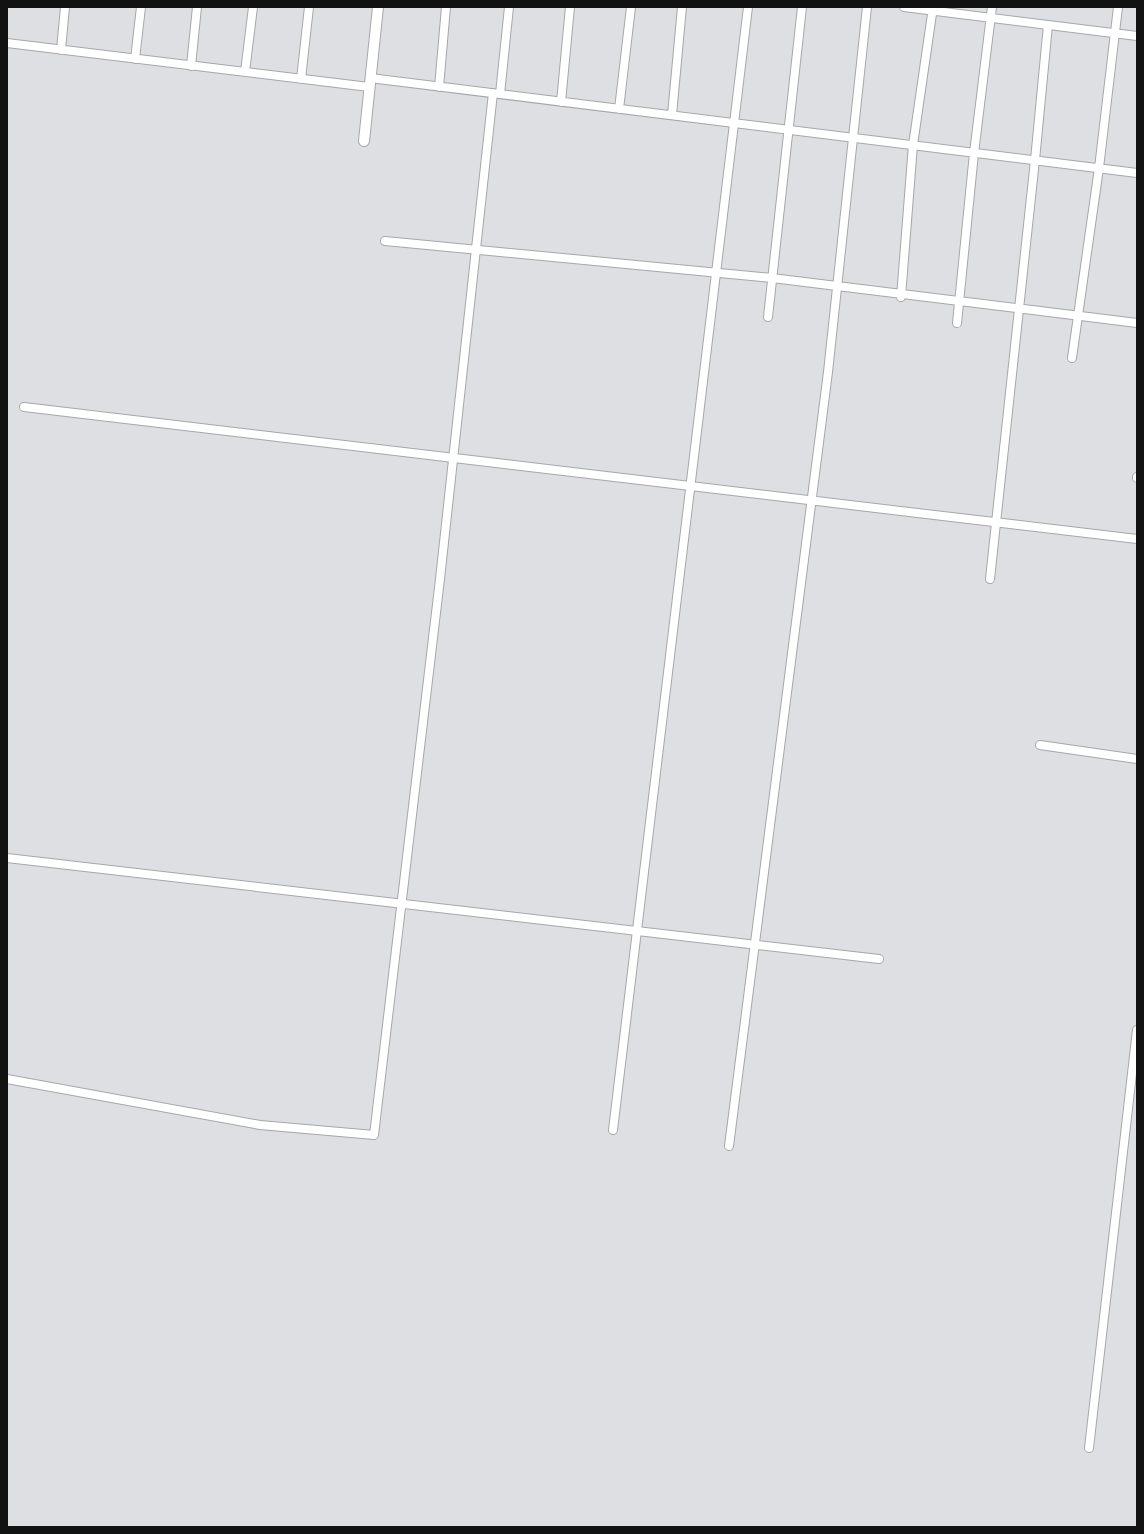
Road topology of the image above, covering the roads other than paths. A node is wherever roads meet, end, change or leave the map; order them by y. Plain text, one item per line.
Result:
1 (64, 7) edge
2 (141, 7) edge
3 (197, 7) edge
4 (253, 7) edge
5 (309, 7) edge
6 (378, 7) edge
7 (446, 7) edge
8 (509, 7) edge
9 (570, 7) edge
10 (631, 7) edge
11 (682, 7) edge
12 (748, 7) edge
13 (802, 7) edge
14 (867, 7) edge
15 (904, 7) edge
16 (992, 7) edge
17 (1118, 7) edge
18 (933, 9) edge
19 (991, 18) junction
20 (1048, 25) junction
21 (1115, 33) junction
22 (1137, 36) edge
23 (7, 44) edge
24 (61, 50) junction
25 (135, 59) junction
26 (191, 66) junction
27 (245, 72) junction
28 (301, 79) junction
29 (370, 83) junction
30 (438, 87) junction
31 (497, 94) junction
32 (561, 102) junction
33 (620, 109) junction
34 (672, 116) junction
35 (734, 123) junction
36 (789, 130) junction
37 (854, 138) junction
38 (364, 141) dead end
39 (913, 145) junction
40 (974, 153) junction
41 (1035, 160) junction
42 (1099, 168) junction
43 (1137, 173) edge
44 (385, 241) dead end
45 (477, 250) junction
46 (716, 273) junction
47 (772, 278) junction
48 (837, 286) junction
49 (901, 296) junction
50 (959, 301) junction
51 (1019, 308) junction
52 (1078, 316) junction
53 (768, 317) dead end
54 (957, 323) dead end
55 (1137, 323) edge
56 (1072, 358) dead end
57 (24, 407) dead end
58 (454, 458) junction
59 (691, 486) junction
60 (812, 500) junction
61 (996, 522) junction
62 (1137, 539) edge
63 (990, 579) dead end
64 (1040, 745) dead end
65 (1137, 759) edge
66 (7, 858) edge
67 (402, 904) junction
68 (637, 931) junction
69 (755, 944) junction
70 (879, 959) dead end
71 (1137, 1030) edge
72 (7, 1079) edge
73 (613, 1130) dead end
74 (729, 1146) dead end
75 (1089, 1448) dead end

1 - 24 street
2 - 25 street
3 - 26 street
4 - 27 street
5 - 28 street
6 - 29 street
7 - 30 street
8 - 31 street
9 - 32 street
10 - 33 street
11 - 34 street
12 - 35 street
13 - 36 street
14 - 37 street
15 - 18 street
16 - 19 street
17 - 21 street
18 - 19 street
18 - 39 street
19 - 20 street
19 - 40 street
20 - 21 street
20 - 41 street
21 - 22 street
21 - 42 street
23 - 24 street
24 - 25 street
25 - 26 street
26 - 27 street
27 - 28 street
28 - 29 street
29 - 30 street
29 - 38 street
30 - 31 street
31 - 32 street
31 - 45 street
32 - 33 street
33 - 34 street
34 - 35 street
35 - 36 street
35 - 46 street
36 - 37 street
36 - 47 street
37 - 39 street
37 - 48 street
39 - 40 street
39 - 49 street
40 - 41 street
40 - 50 street
41 - 42 street
41 - 51 street
42 - 43 street
42 - 52 street
44 - 45 street
45 - 46 street
45 - 58 street
46 - 47 street
46 - 59 street
47 - 48 street
47 - 53 street
48 - 49 street
48 - 60 street
49 - 50 street
50 - 51 street
50 - 54 street
51 - 52 street
51 - 61 street
52 - 55 street
52 - 56 street
57 - 58 street
58 - 59 street
58 - 67 street
59 - 60 street
59 - 68 street
60 - 61 street
60 - 69 street
61 - 62 street
61 - 63 street
64 - 65 street
66 - 67 street
67 - 68 street
67 - 72 street
68 - 69 street
68 - 73 street
69 - 70 street
69 - 74 street
71 - 75 street

